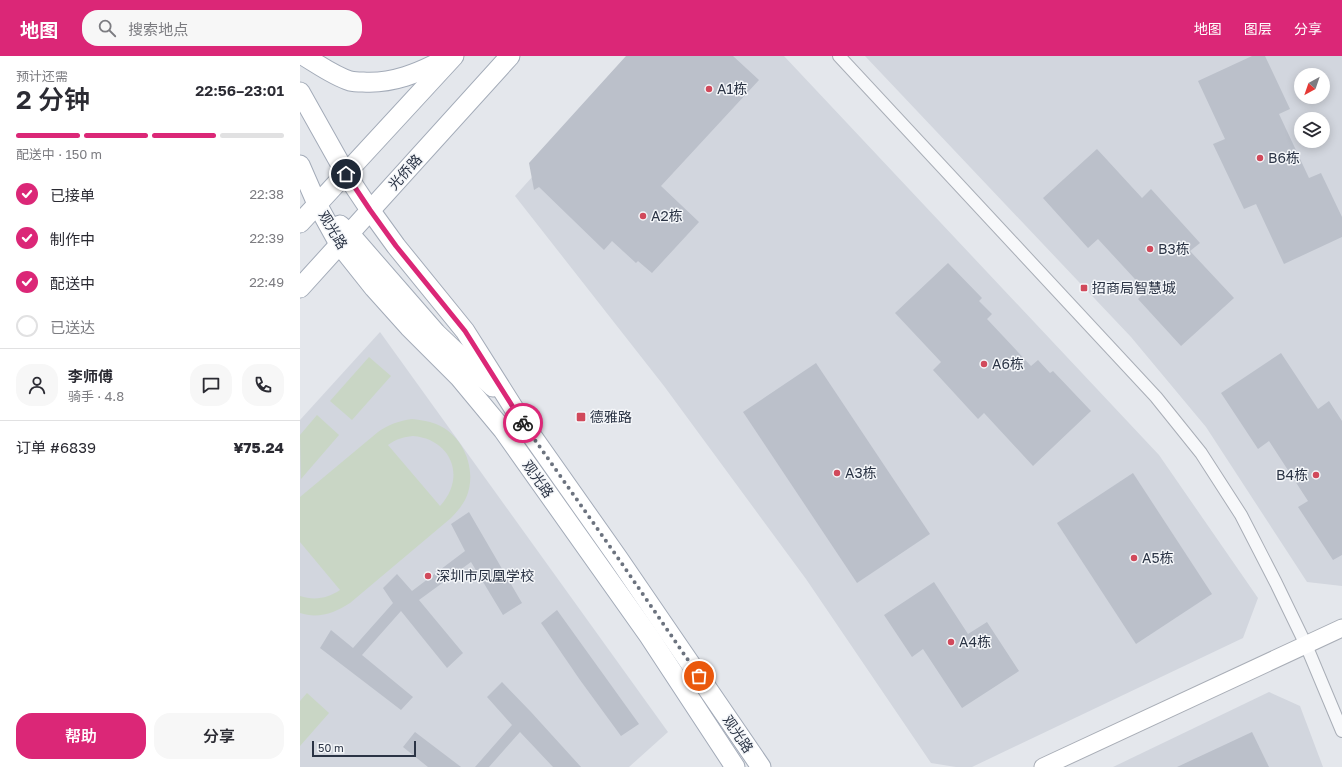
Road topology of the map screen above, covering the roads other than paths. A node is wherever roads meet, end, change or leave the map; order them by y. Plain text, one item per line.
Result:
1 (304, 56) edge
2 (453, 56) edge
3 (510, 56) edge
4 (839, 56) edge
5 (300, 92) edge
6 (300, 165) edge
7 (346, 174) junction
8 (317, 204) junction
9 (370, 210) junction
10 (300, 223) edge
11 (344, 239) junction
12 (300, 288) edge
13 (512, 405) junction
14 (1342, 628) edge
15 (1306, 645) junction
16 (1342, 731) edge
17 (735, 767) edge
18 (761, 767) edge
19 (1043, 767) edge

1 - 2 main road
2 - 7 main road
3 - 9 main road, 光侨路
4 - 15 street
5 - 7 main road
6 - 8 main road, 观光路
7 - 8 main road
7 - 9 main road, 观光路
8 - 10 main road
8 - 11 main road, 观光路
9 - 11 main road, 光侨路
9 - 13 main road, 观光路
11 - 12 main road, 光侨路
11 - 13 main road
11 - 17 main road, 观光路
13 - 18 main road, 观光路
14 - 15 street
15 - 16 street
15 - 19 street

